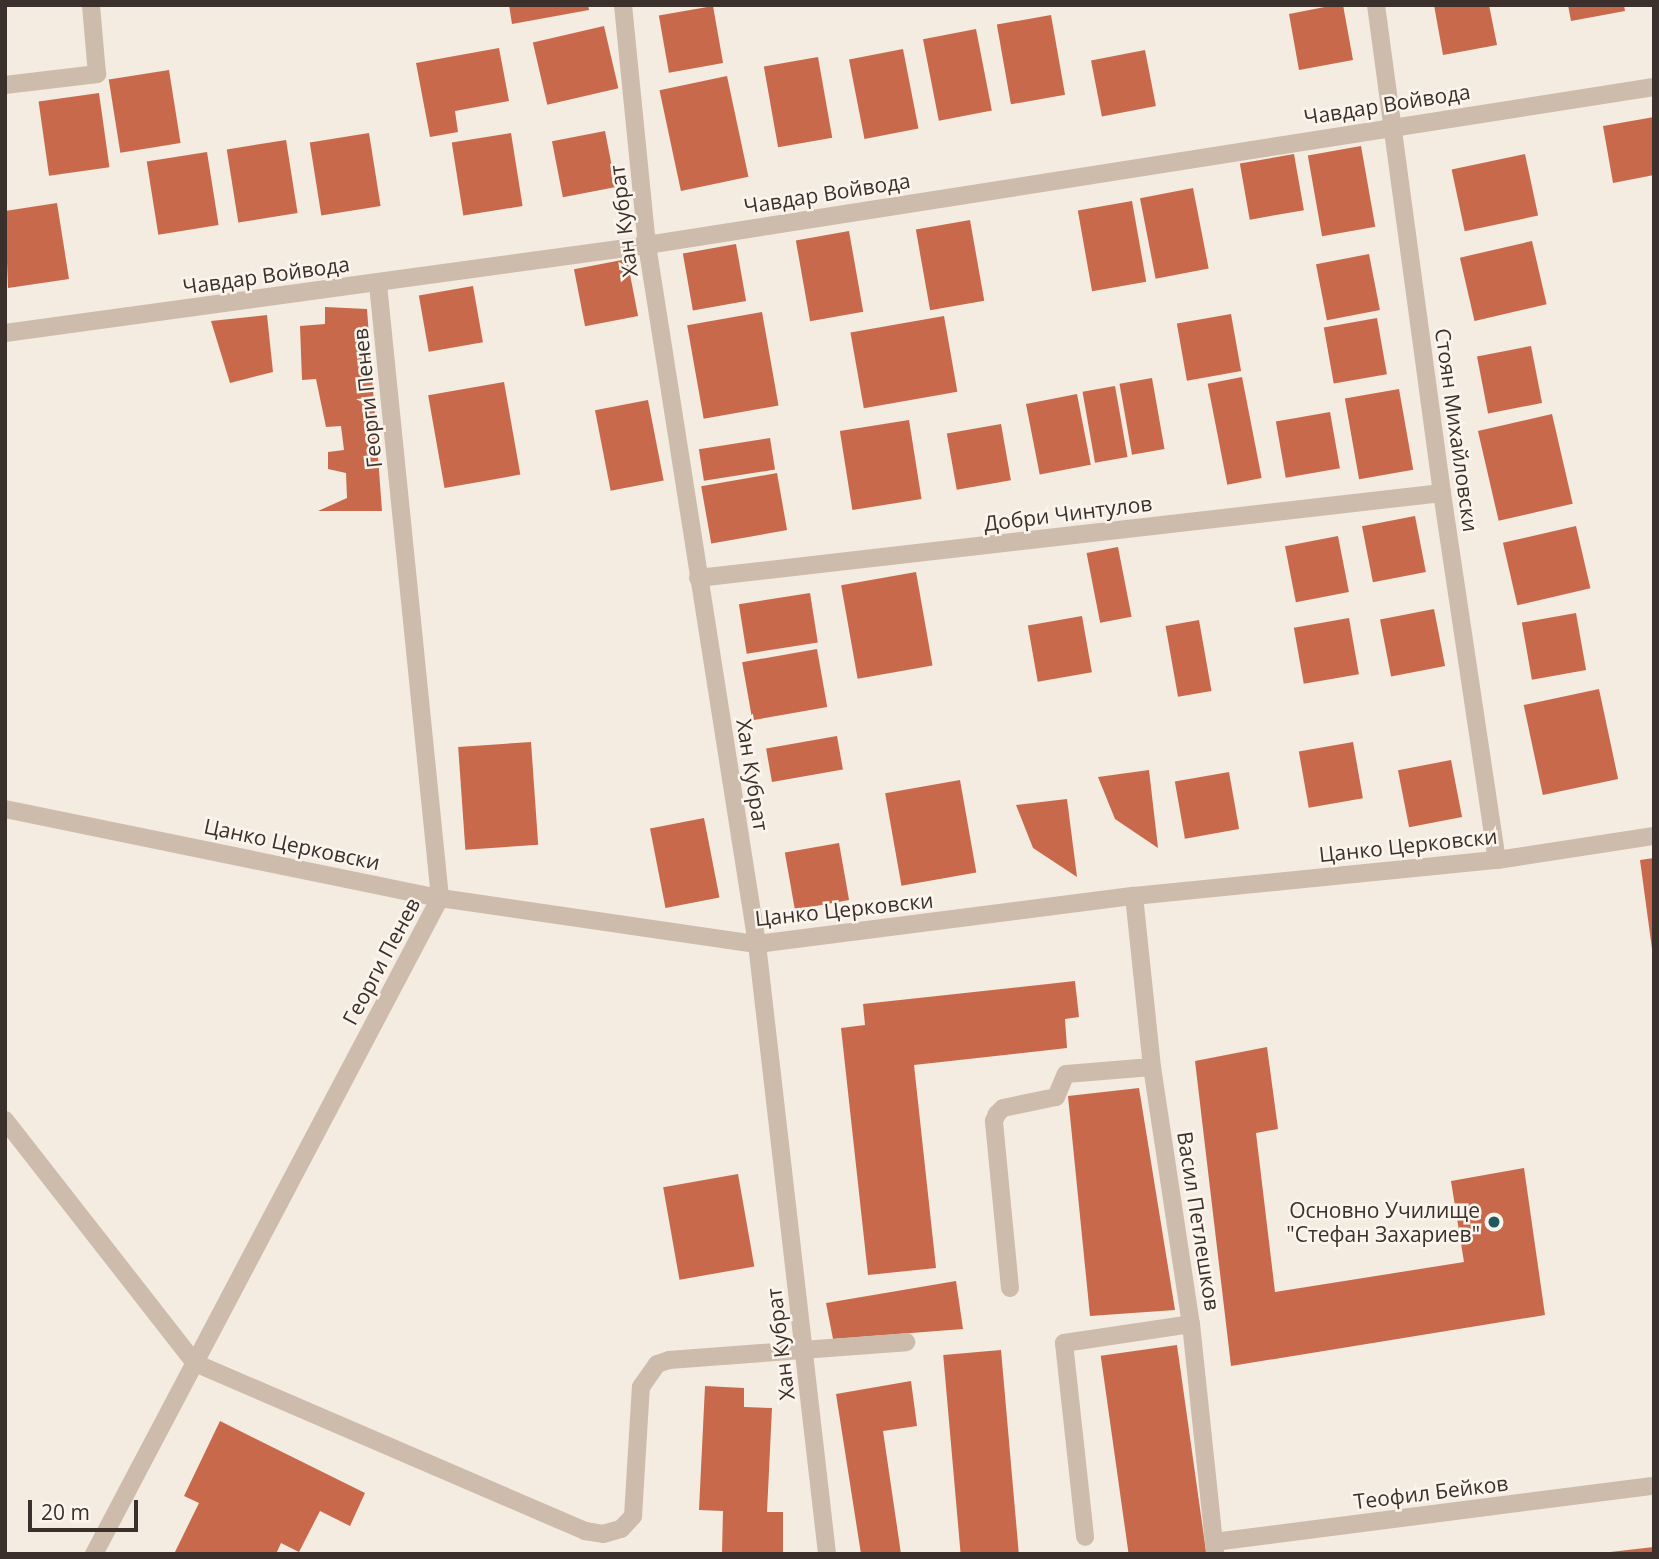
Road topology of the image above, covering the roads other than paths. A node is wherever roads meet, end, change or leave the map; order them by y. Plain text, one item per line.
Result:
1 (91, 5) edge
2 (623, 5) edge
3 (1376, 5) edge
4 (5, 85) edge
5 (1654, 87) edge
6 (1392, 126) junction
7 (647, 245) junction
8 (379, 284) junction
9 (5, 333) edge
10 (1442, 493) junction
11 (698, 578) junction
12 (5, 809) edge
13 (1654, 835) edge
14 (1497, 860) junction
15 (1134, 896) junction
16 (440, 898) junction
17 (757, 944) junction
18 (1152, 1067) junction
19 (5, 1120) edge
20 (1010, 1288) dead end
21 (1191, 1324) junction
22 (906, 1342) dead end
23 (803, 1350) junction
24 (195, 1363) junction
25 (1654, 1486) edge
26 (1085, 1537) dead end
27 (1214, 1548) edge
28 (94, 1554) edge
29 (827, 1554) edge

1 - 4 street
2 - 7 street, Хан Кубрат
3 - 6 street, Стоян Михайловски
5 - 6 street, Чавдар Войвода
6 - 7 street, Чавдар Войвода
6 - 10 street, Стоян Михайловски
7 - 8 street, Чавдар Войвода
7 - 11 street, Хан Кубрат
8 - 9 street, Чавдар Войвода
8 - 16 street, Георги Пенев
10 - 11 street, Добри Чинтулов
10 - 14 street, Стоян Михайловски
11 - 17 street, Хан Кубрат
12 - 16 street, Цанко Церковски
13 - 14 street, Цанко Церковски
14 - 15 street, Цанко Церковски
15 - 17 street, Цанко Церковски
15 - 18 street, Васил Петлешков
16 - 17 street, Цанко Церковски
16 - 24 street, Георги Пенев
17 - 23 street, Хан Кубрат
18 - 20 street
18 - 21 street, Васил Петлешков
19 - 24 street
21 - 26 street
21 - 27 street, Васил Петлешков
22 - 23 street
23 - 24 street
23 - 29 street, Хан Кубрат
24 - 28 street, Георги Пенев
25 - 27 street, Теофил Бейков

